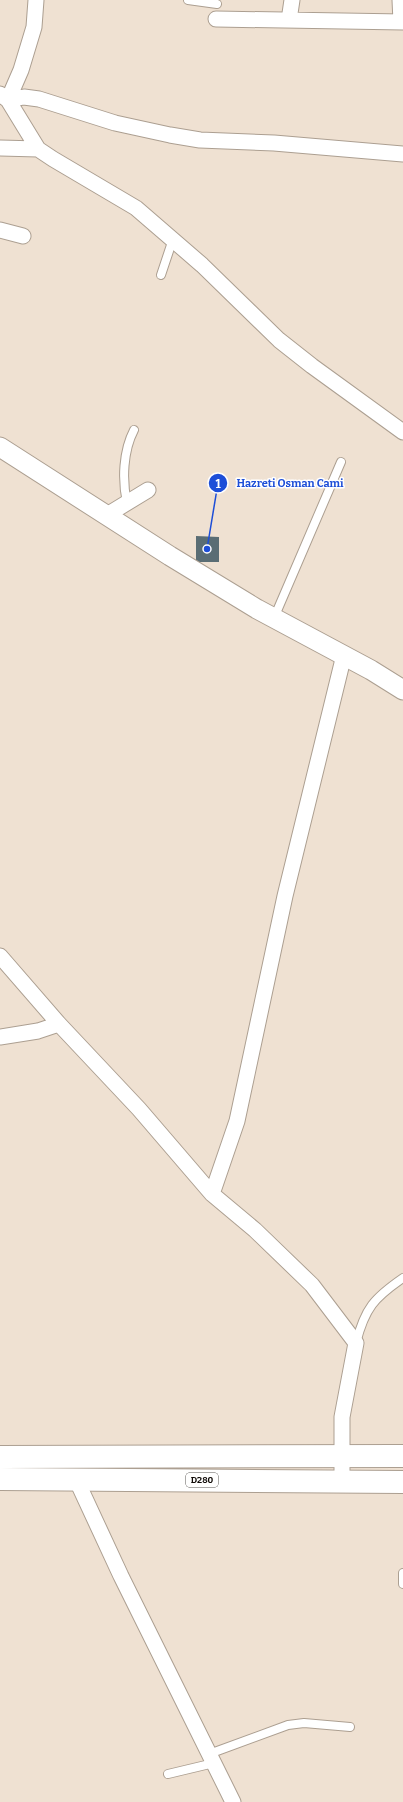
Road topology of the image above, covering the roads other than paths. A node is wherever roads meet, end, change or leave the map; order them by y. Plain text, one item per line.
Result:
1 (36, 0) edge
2 (188, 0) edge
3 (292, 0) edge
4 (400, 0) edge
5 (217, 7) edge
6 (289, 20) junction
7 (402, 22) edge
8 (4, 97) edge
9 (38, 149) junction
10 (1, 152) edge
11 (403, 154) edge
12 (0, 230) edge
13 (23, 236) dead end
14 (173, 239) junction
15 (161, 274) dead end
16 (134, 430) dead end
17 (403, 432) edge
18 (0, 448) edge
19 (342, 462) dead end
20 (148, 490) dead end
21 (127, 502) junction
22 (107, 515) junction
23 (274, 618) junction
24 (344, 655) junction
25 (403, 690) edge
26 (0, 956) edge
27 (59, 1024) junction
28 (0, 1037) edge
29 (212, 1194) junction
30 (403, 1278) edge
31 (356, 1343) junction
32 (341, 1455) junction
33 (403, 1456) edge
34 (0, 1457) edge
35 (0, 1479) edge
36 (76, 1479) junction
37 (342, 1482) junction
38 (403, 1482) edge
39 (403, 1573) edge
40 (402, 1584) edge
41 (350, 1727) dead end
42 (212, 1758) junction
43 (168, 1774) dead end
44 (233, 1802) edge

1 - 8 street
2 - 5 lane
3 - 6 street
4 - 7 street
5 - 6 street
6 - 7 street
8 - 9 street
8 - 11 street
9 - 10 street
9 - 14 street
12 - 13 street
14 - 15 lane
14 - 17 street
16 - 21 lane
18 - 22 street
19 - 23 lane
20 - 21 street
21 - 22 street
22 - 23 street
23 - 24 street
24 - 25 street
24 - 29 street
26 - 27 street
27 - 28 street
27 - 29 street
29 - 31 street
30 - 31 lane
31 - 32 street
32 - 33 highway
32 - 34 highway
32 - 37 street
35 - 36 highway, D280
36 - 37 highway, D280
36 - 42 street
37 - 38 highway, D280
39 - 40 lane
41 - 42 lane
42 - 43 lane
42 - 44 street

